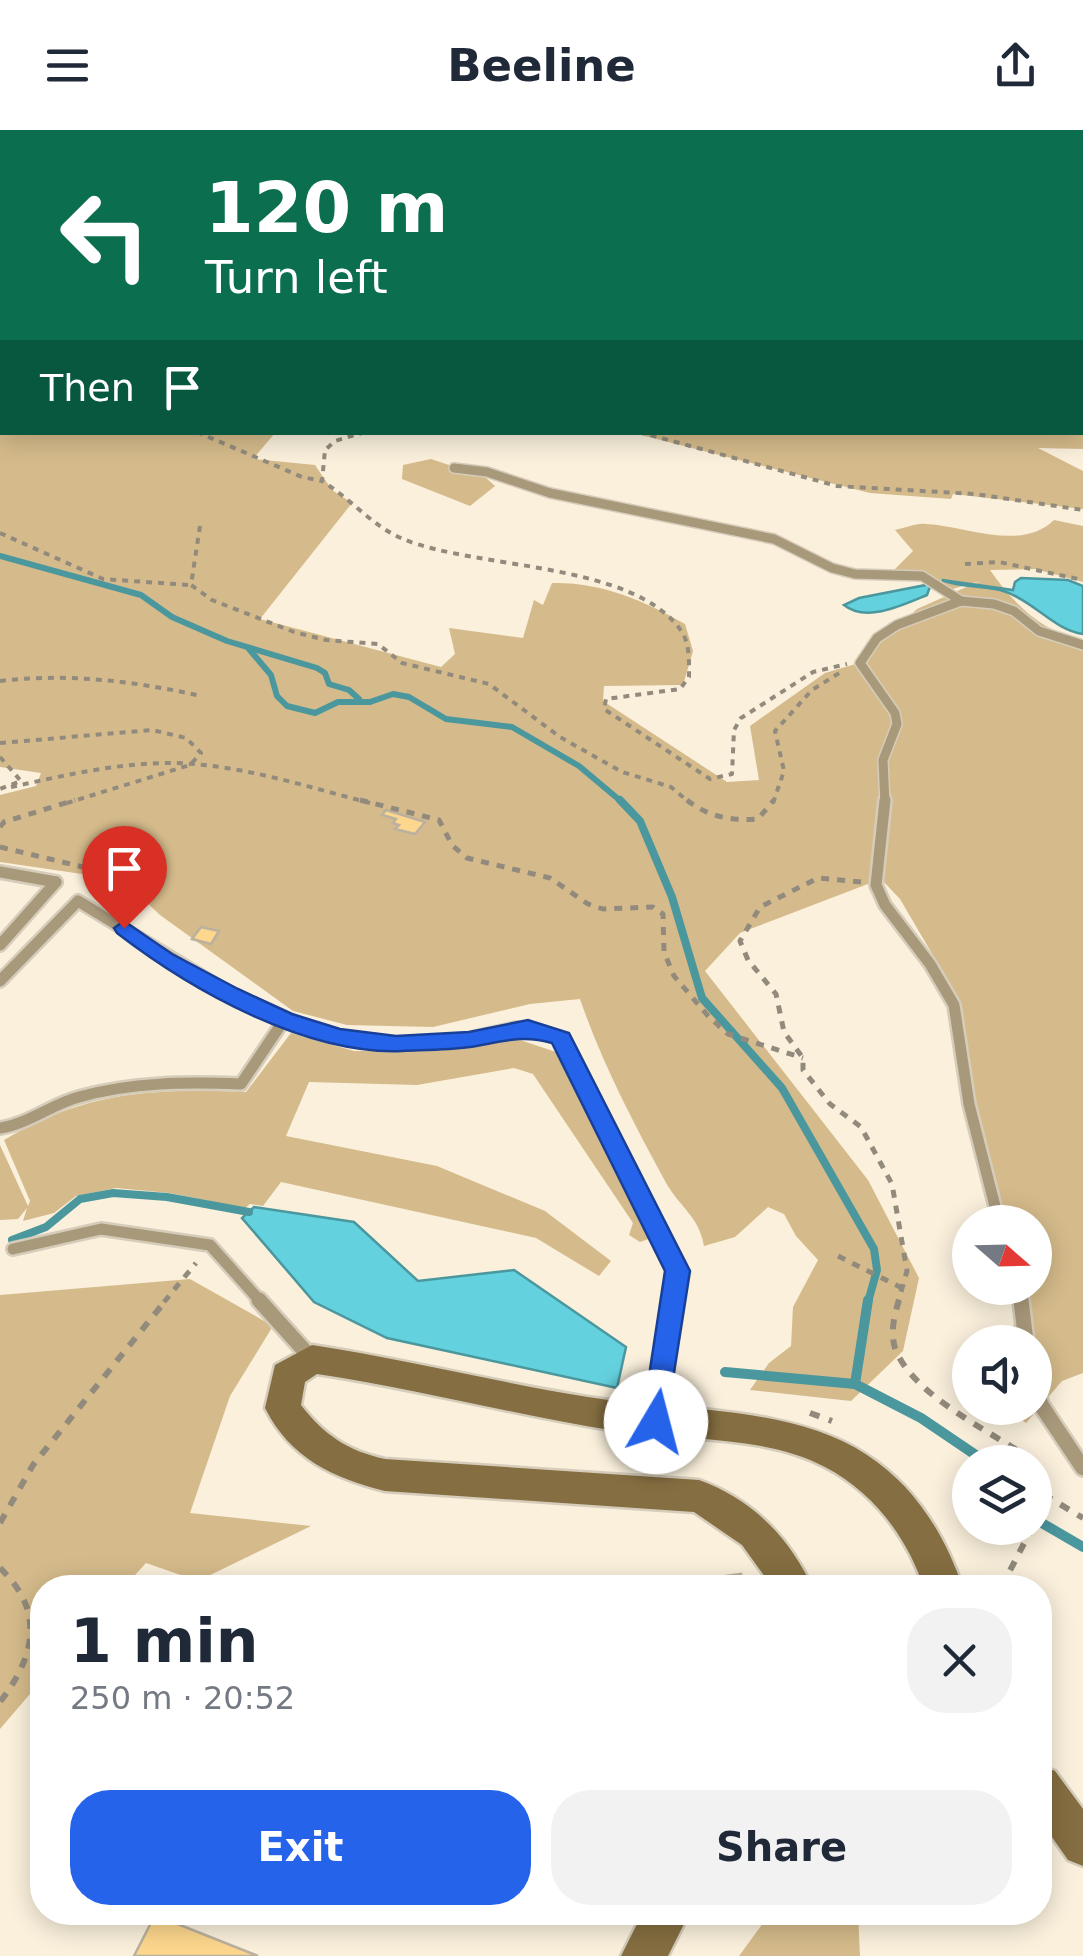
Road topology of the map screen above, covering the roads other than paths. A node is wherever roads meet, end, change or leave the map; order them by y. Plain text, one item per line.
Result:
1 (454, 468) dead end
2 (962, 601) junction
3 (1083, 645) edge
4 (0, 872) edge
5 (0, 946) edge
6 (0, 981) edge
7 (284, 1020) junction
8 (0, 1128) edge
9 (995, 1205) edge
10 (14, 1249) dead end
11 (312, 1359) junction
12 (656, 1422) junction
13 (1052, 1422) edge
14 (1083, 1468) edge
15 (787, 1575) edge
16 (940, 1575) edge
17 (1052, 1802) edge
18 (1083, 1846) edge
19 (660, 1925) edge
20 (642, 1956) edge

1 - 2 lane
2 - 3 lane
2 - 9 lane
4 - 5 lane
6 - 7 lane
7 - 8 lane
7 - 12 lane
10 - 11 lane
11 - 12 street
11 - 15 street
12 - 16 street
13 - 14 lane
17 - 18 street
19 - 20 street

